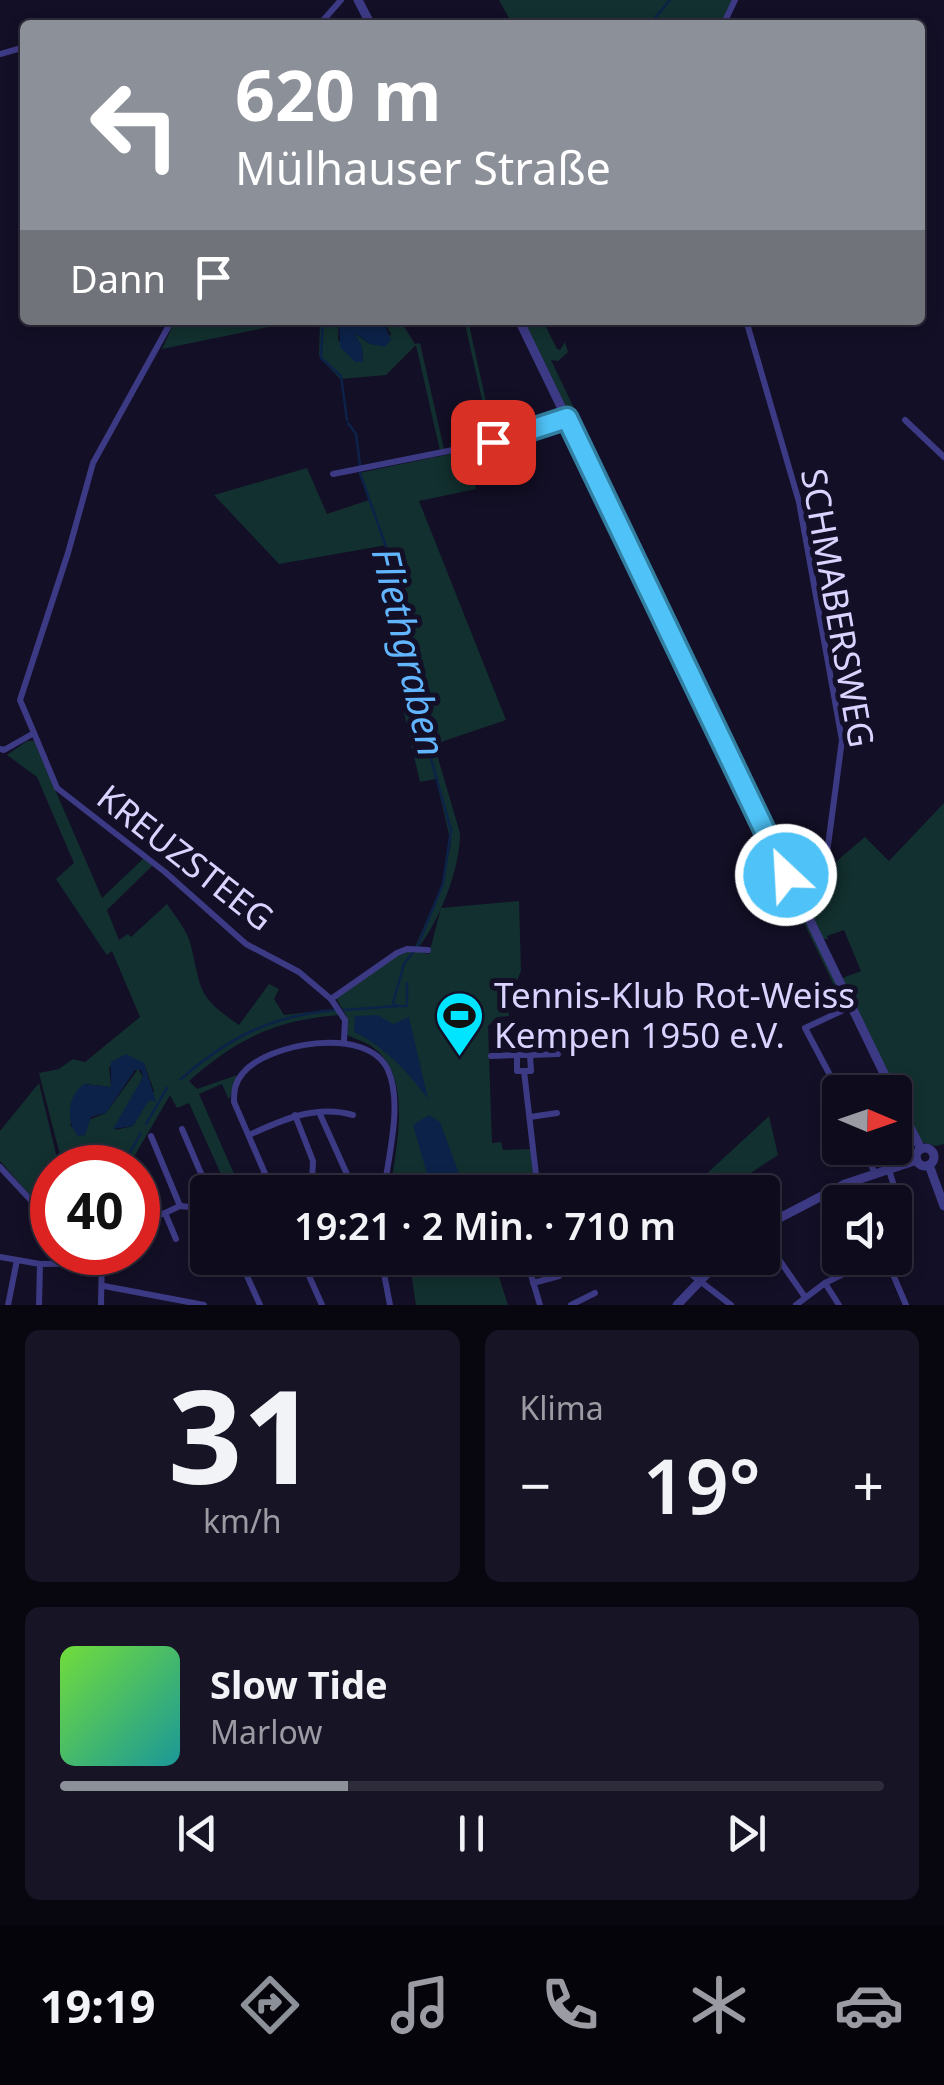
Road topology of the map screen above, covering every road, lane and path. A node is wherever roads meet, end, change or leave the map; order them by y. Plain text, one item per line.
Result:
1 (341, 0) edge
2 (323, 20) edge
3 (169, 325) edge
4 (522, 325) edge
5 (747, 325) edge
6 (567, 418) junction
7 (906, 420) dead end
8 (944, 457) edge
9 (333, 474) dead end
10 (34, 734) junction
11 (2, 750) edge
12 (795, 895) junction
13 (428, 950) dead end
14 (331, 999) junction
15 (850, 1007) junction
16 (344, 1041) junction
17 (558, 1054) dead end
18 (530, 1055) junction
19 (491, 1056) dead end
20 (517, 1056) junction
21 (524, 1071) junction
22 (830, 1075) edge
23 (884, 1075) edge
24 (319, 1112) junction
25 (557, 1114) dead end
26 (294, 1115) junction
27 (353, 1115) dead end
28 (530, 1117) junction
29 (182, 1128) dead end
30 (249, 1135) junction
31 (150, 1136) dead end
32 (912, 1137) edge
33 (939, 1152) edge
34 (919, 1154) junction
35 (871, 1165) edge
36 (928, 1165) junction
37 (0, 1167) edge
38 (889, 1170) junction
39 (875, 1174) junction
40 (203, 1175) edge
41 (266, 1175) edge
42 (313, 1175) edge
43 (347, 1175) edge
44 (386, 1175) edge
45 (536, 1175) edge
46 (894, 1185) edge
47 (30, 1199) edge
48 (180, 1206) junction
49 (944, 1206) edge
50 (190, 1207) edge
51 (165, 1213) junction
52 (160, 1215) edge
53 (780, 1220) edge
54 (176, 1240) dead end
55 (0, 1257) edge
56 (780, 1259) edge
57 (17, 1260) junction
58 (30, 1262) edge
59 (40, 1275) edge
60 (104, 1275) edge
61 (247, 1275) edge
62 (309, 1275) edge
63 (384, 1275) edge
64 (531, 1275) edge
65 (693, 1275) edge
66 (705, 1275) edge
67 (843, 1275) edge
68 (893, 1275) edge
69 (559, 1276) dead end
70 (700, 1280) junction
71 (533, 1283) junction
72 (826, 1284) junction
73 (104, 1286) junction
74 (595, 1293) dead end
75 (805, 1297) junction
76 (8, 1305) edge
77 (39, 1305) edge
78 (101, 1305) edge
79 (204, 1305) edge
80 (260, 1305) edge
81 (322, 1305) edge
82 (390, 1305) edge
83 (540, 1305) edge
84 (572, 1305) edge
85 (678, 1305) edge
86 (731, 1305) edge
87 (796, 1305) edge
88 (839, 1305) edge
89 (906, 1305) edge

1 - 2 street
3 - 10 street, KREUZSTEEG
4 - 6 street
5 - 12 street, SCHMABERSWEG
6 - 9 street
6 - 12 street
7 - 8 street
10 - 11 street
10 - 14 street, KREUZSTEEG
12 - 15 street
13 - 14 street
14 - 16 street
15 - 22 street
15 - 23 street
16 - 30 street
16 - 44 street
17 - 18 street
18 - 20 street
18 - 21 street
19 - 20 street
20 - 21 street
21 - 28 street
24 - 26 street
24 - 27 street
24 - 43 street
25 - 28 street
26 - 30 street
26 - 42 street
28 - 45 street
29 - 40 street
30 - 41 street
31 - 48 street
32 - 34 street
33 - 34 street
33 - 36 street
34 - 36 street
34 - 38 street
35 - 39 street
36 - 49 street
37 - 47 street
38 - 39 street
38 - 46 street
39 - 53 street
48 - 50 street
48 - 51 street
51 - 52 street
51 - 54 street
55 - 57 street
56 - 75 street
57 - 58 street
57 - 76 street
59 - 77 street
60 - 73 street
61 - 80 street
62 - 81 street
63 - 82 street
64 - 71 street
65 - 70 street
66 - 70 street
67 - 72 street
68 - 89 street
69 - 71 street
70 - 85 street
70 - 86 street
71 - 83 street
72 - 75 street
72 - 88 street
73 - 78 street
73 - 79 street
74 - 84 street
75 - 87 street

